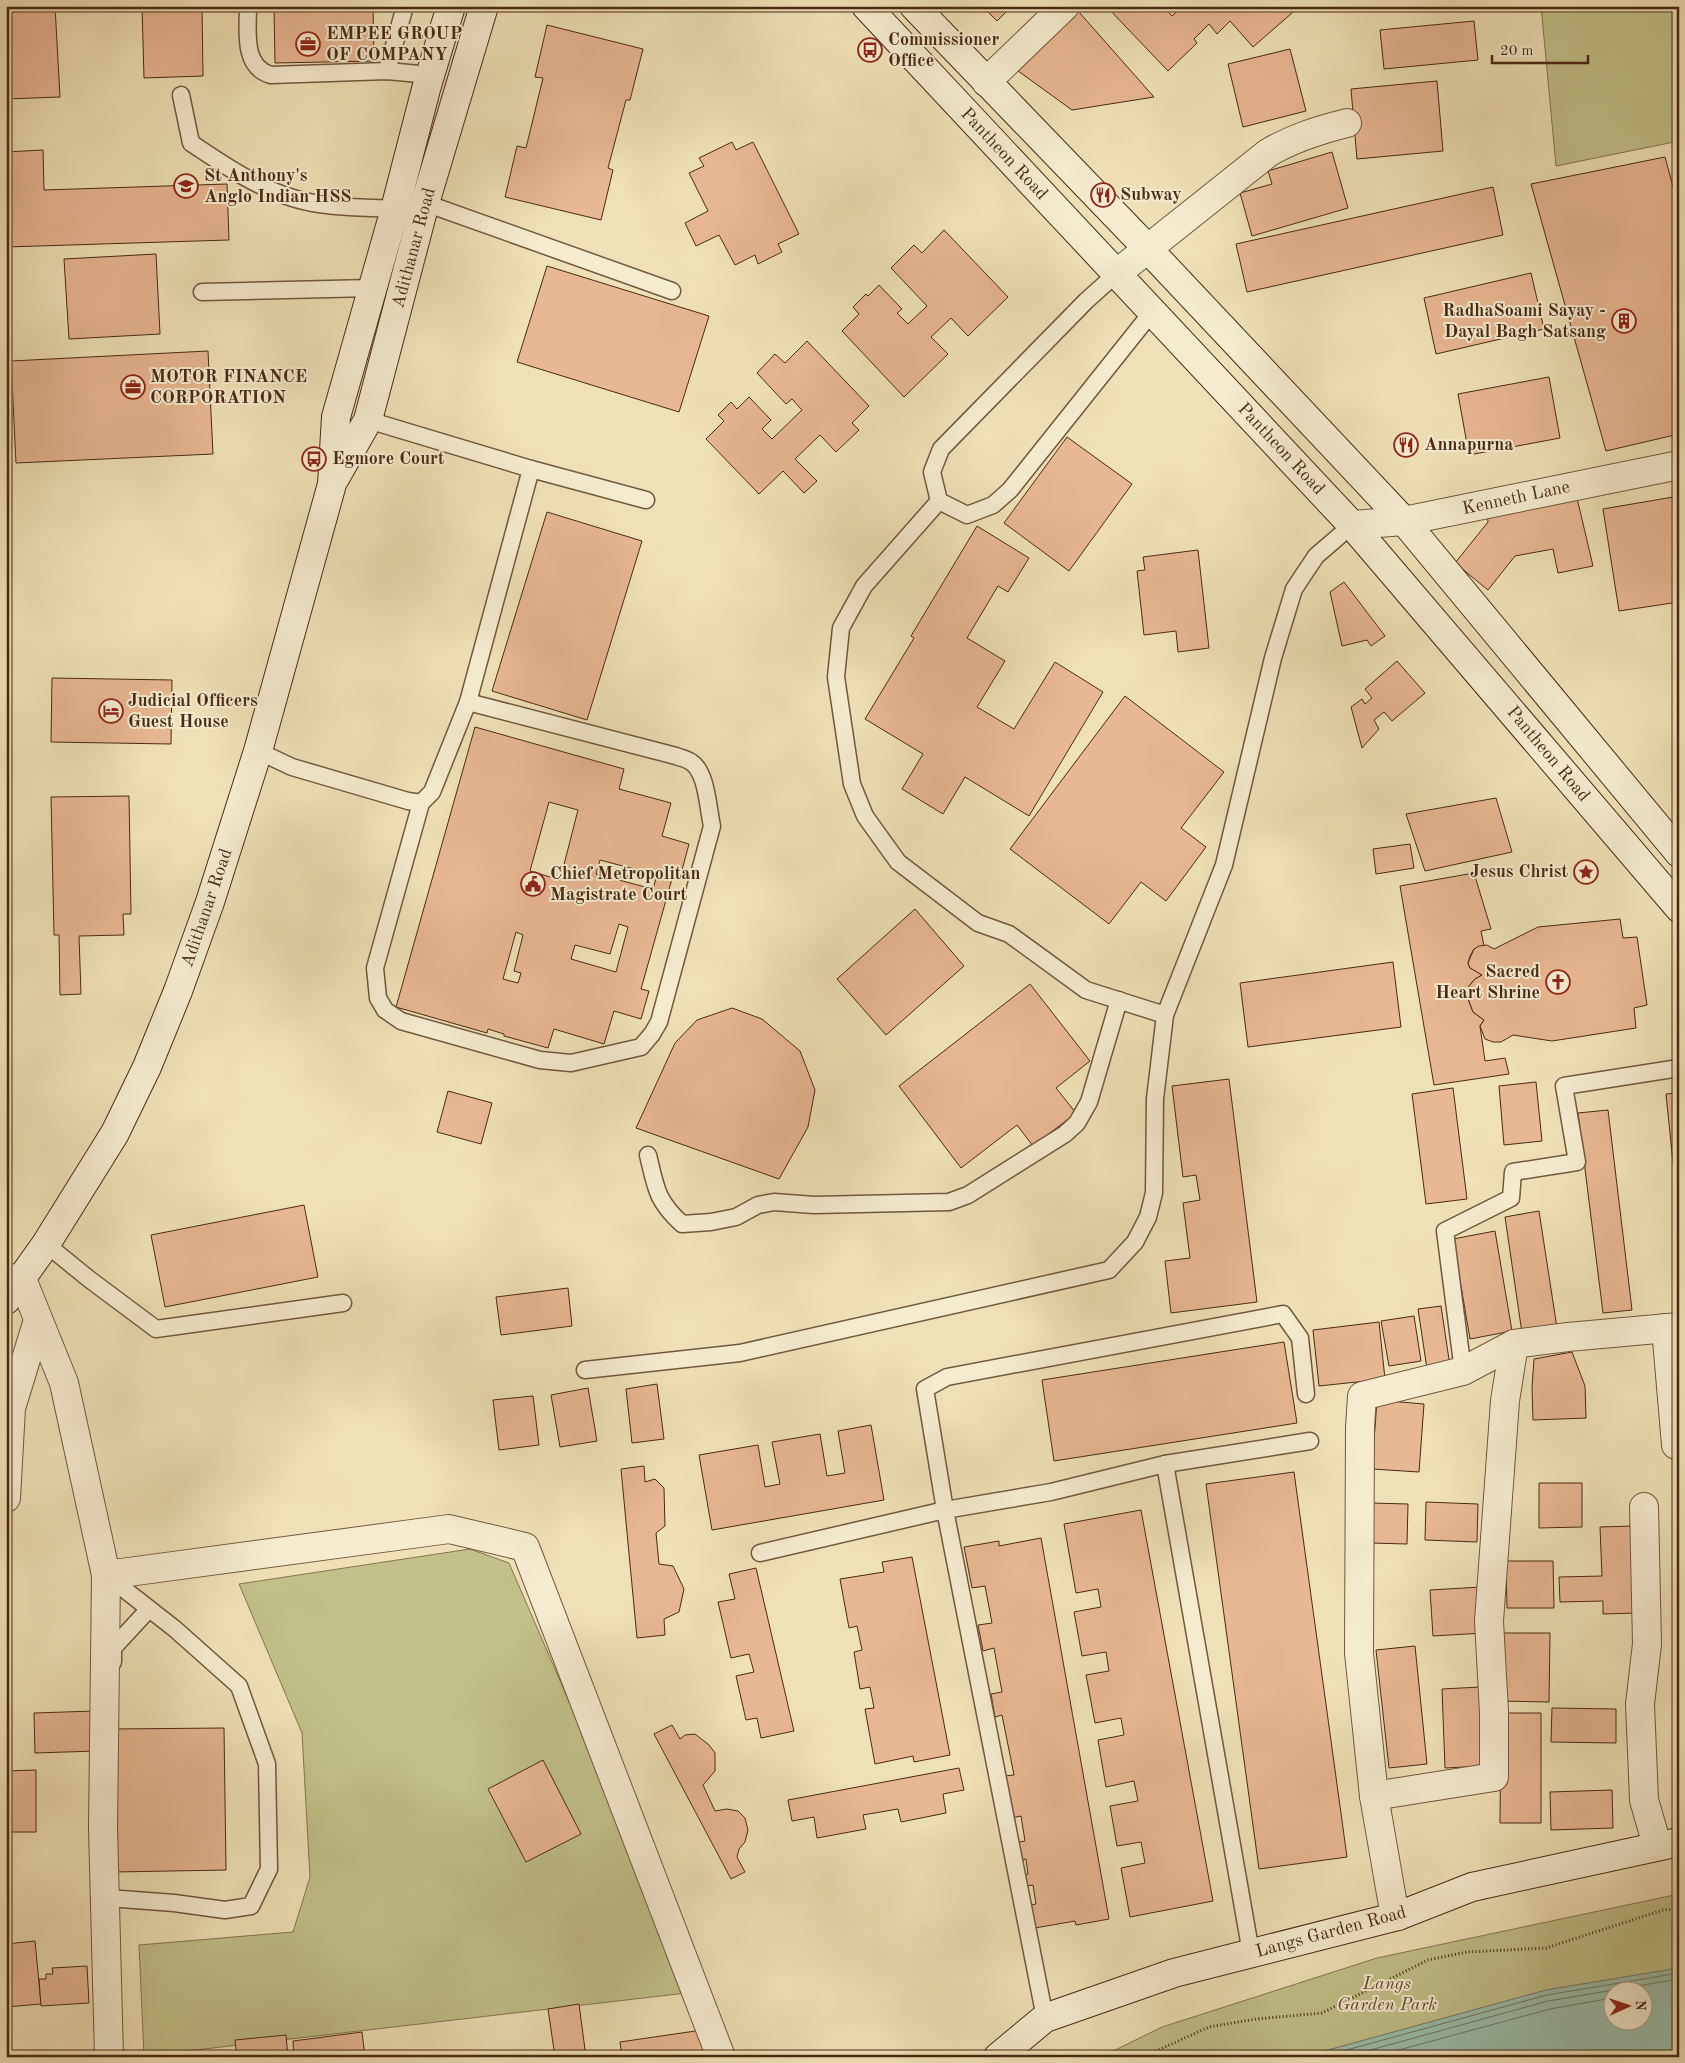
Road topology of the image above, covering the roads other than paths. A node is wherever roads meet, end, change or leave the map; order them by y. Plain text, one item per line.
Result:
1 (248, 6) edge
2 (405, 6) edge
3 (451, 6) edge
4 (484, 6) edge
5 (866, 6) edge
6 (914, 6) edge
7 (1065, 6) edge
8 (387, 71) junction
9 (430, 75) junction
10 (986, 82) junction
11 (181, 95) dead end
12 (1347, 123) dead end
13 (425, 203) junction
14 (395, 209) junction
15 (1148, 249) junction
16 (1116, 274) junction
17 (372, 288) junction
18 (672, 291) dead end
19 (202, 292) dead end
20 (1152, 312) junction
21 (368, 420) junction
22 (1679, 465) edge
23 (531, 469) junction
24 (332, 484) junction
25 (646, 500) dead end
26 (939, 501) junction
27 (1404, 521) junction
28 (1352, 525) junction
29 (468, 702) junction
30 (258, 751) junction
31 (421, 803) junction
32 (1679, 853) edge
33 (1679, 908) edge
34 (1119, 1000) junction
35 (1165, 1015) junction
36 (1679, 1068) edge
37 (648, 1155) dead end
38 (46, 1244) junction
39 (14, 1278) edge
40 (6, 1300) edge
41 (343, 1303) dead end
42 (38, 1320) junction
43 (1672, 1327) edge
44 (1514, 1344) junction
45 (585, 1370) dead end
46 (1463, 1370) junction
47 (1306, 1394) dead end
48 (1310, 1441) dead end
49 (1679, 1445) edge
50 (1165, 1464) junction
51 (6, 1498) edge
52 (1644, 1507) dead end
53 (945, 1510) junction
54 (760, 1553) dead end
55 (106, 1575) junction
56 (149, 1609) junction
57 (1374, 1796) junction
58 (1668, 1843) edge
59 (1398, 1916) junction
60 (1251, 1953) junction
61 (1044, 2018) junction
62 (109, 2057) edge
63 (721, 2057) edge
64 (998, 2057) edge

1 - 8 lane
2 - 8 lane
3 - 9 street, Adithanar Road
4 - 13 street, Adithanar Road
5 - 16 street, Pantheon Road
6 - 10 street, Pantheon Road
7 - 10 street
8 - 9 lane
9 - 14 street, Adithanar Road
10 - 15 street, Pantheon Road
11 - 14 lane
12 - 15 street
13 - 18 lane
13 - 21 street, Adithanar Road
14 - 17 street, Adithanar Road
15 - 16 street
15 - 27 street, Pantheon Road
16 - 20 street, Pantheon Road
16 - 26 lane
17 - 19 lane
17 - 24 street, Adithanar Road
20 - 26 lane
20 - 28 street, Pantheon Road
21 - 23 lane
21 - 24 street, Adithanar Road
22 - 27 street, Kenneth Lane
23 - 25 lane
23 - 29 lane
24 - 30 street, Adithanar Road
26 - 34 lane
27 - 28 street, Kenneth Lane
27 - 32 street, Pantheon Road
28 - 33 street, Pantheon Road
28 - 35 lane
29 - 31 lane
29 - 31 lane
30 - 31 lane
30 - 38 street, Adithanar Road
34 - 35 lane
34 - 37 lane
35 - 45 lane
36 - 46 lane
38 - 39 street, Adithanar Road
38 - 41 lane
39 - 40 street, Adithanar Road
39 - 42 street
42 - 51 street
42 - 55 street
43 - 44 street
43 - 49 street
44 - 46 street
44 - 57 street
46 - 57 street
47 - 53 lane
48 - 50 lane
50 - 53 lane
50 - 60 lane
52 - 58 street
53 - 54 lane
53 - 61 lane
55 - 56 lane
55 - 62 street
55 - 63 street
56 - 56 lane
57 - 59 street
58 - 59 street, Langs Garden Road
59 - 60 street, Langs Garden Road
60 - 61 street, Langs Garden Road
61 - 64 street, Langs Garden Road

